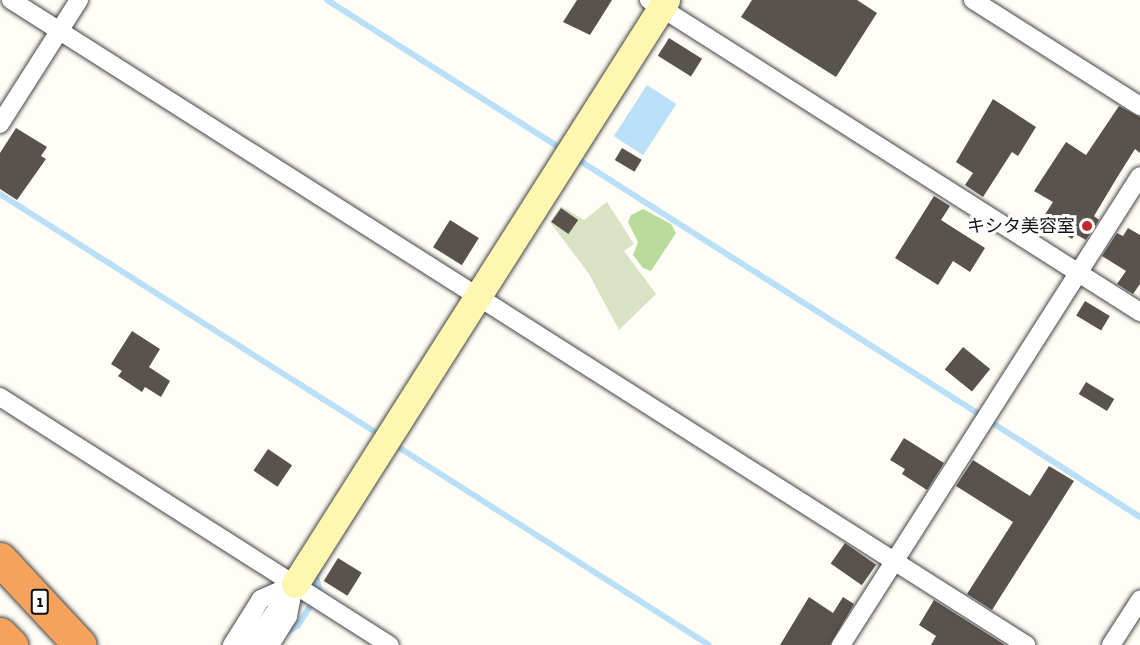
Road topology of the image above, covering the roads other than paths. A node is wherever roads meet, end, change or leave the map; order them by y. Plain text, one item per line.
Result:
1 (11, 0) edge
2 (79, 0) edge
3 (973, 0) edge
4 (659, 2) edge
5 (59, 31) junction
6 (1140, 106) edge
7 (0, 124) edge
8 (1140, 176) edge
9 (1078, 273) junction
10 (478, 296) junction
11 (1140, 312) edge
12 (0, 397) edge
13 (0, 559) edge
14 (895, 561) junction
15 (295, 584) junction
16 (1140, 600) edge
17 (0, 633) edge
18 (11, 645) edge
19 (80, 645) edge
20 (232, 645) edge
21 (251, 645) edge
22 (270, 645) edge
23 (390, 645) edge
24 (842, 645) edge
25 (1026, 645) edge
26 (1111, 645) edge

1 - 5 street
2 - 5 street
3 - 6 street
4 - 9 street
4 - 10 street
5 - 7 street
5 - 10 street
8 - 9 street
9 - 11 street
9 - 14 street
10 - 14 street
10 - 15 street
12 - 15 street
13 - 19 highway, 1
14 - 24 street
14 - 25 street
15 - 20 street
15 - 21 street
15 - 22 street
15 - 23 street
16 - 26 street
17 - 18 highway

